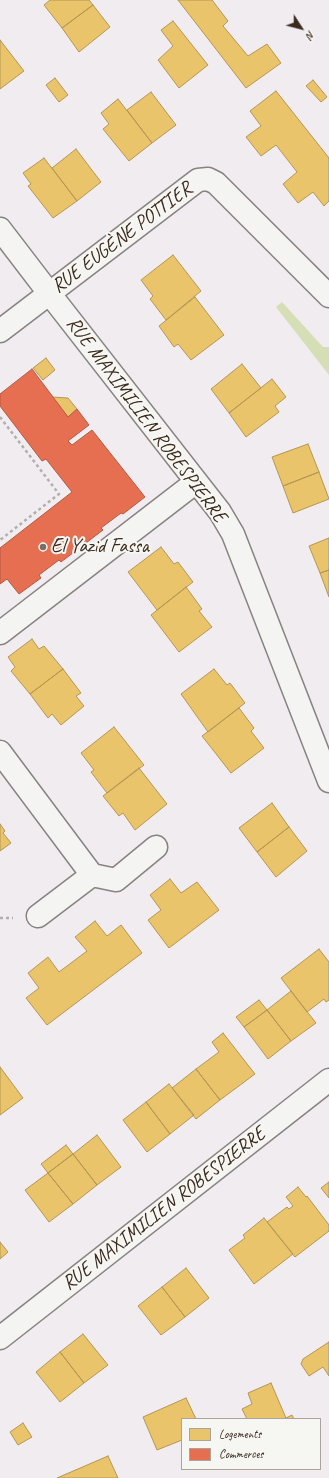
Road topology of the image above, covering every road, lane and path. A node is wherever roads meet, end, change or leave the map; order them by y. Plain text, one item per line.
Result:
1 (0, 229) edge
2 (49, 293) junction
3 (329, 296) edge
4 (0, 331) edge
5 (0, 417) edge
6 (196, 482) junction
7 (0, 540) edge
8 (0, 633) edge
9 (0, 752) edge
10 (329, 781) edge
11 (156, 847) dead end
12 (92, 875) junction
13 (38, 916) dead end
14 (329, 1080) edge
15 (0, 1338) edge

1 - 2 street, RUE MAXIMILIEN ROBESPIERRE
2 - 3 street, RUE EUGÈNE POTTIER
2 - 4 street, RUE EUGÈNE POTTIER
2 - 6 street, RUE MAXIMILIEN ROBESPIERRE
5 - 7 path
6 - 8 street
6 - 10 street, RUE MAXIMILIEN ROBESPIERRE
9 - 12 street
11 - 12 street
12 - 13 street
14 - 15 street, RUE MAXIMILIEN ROBESPIERRE

